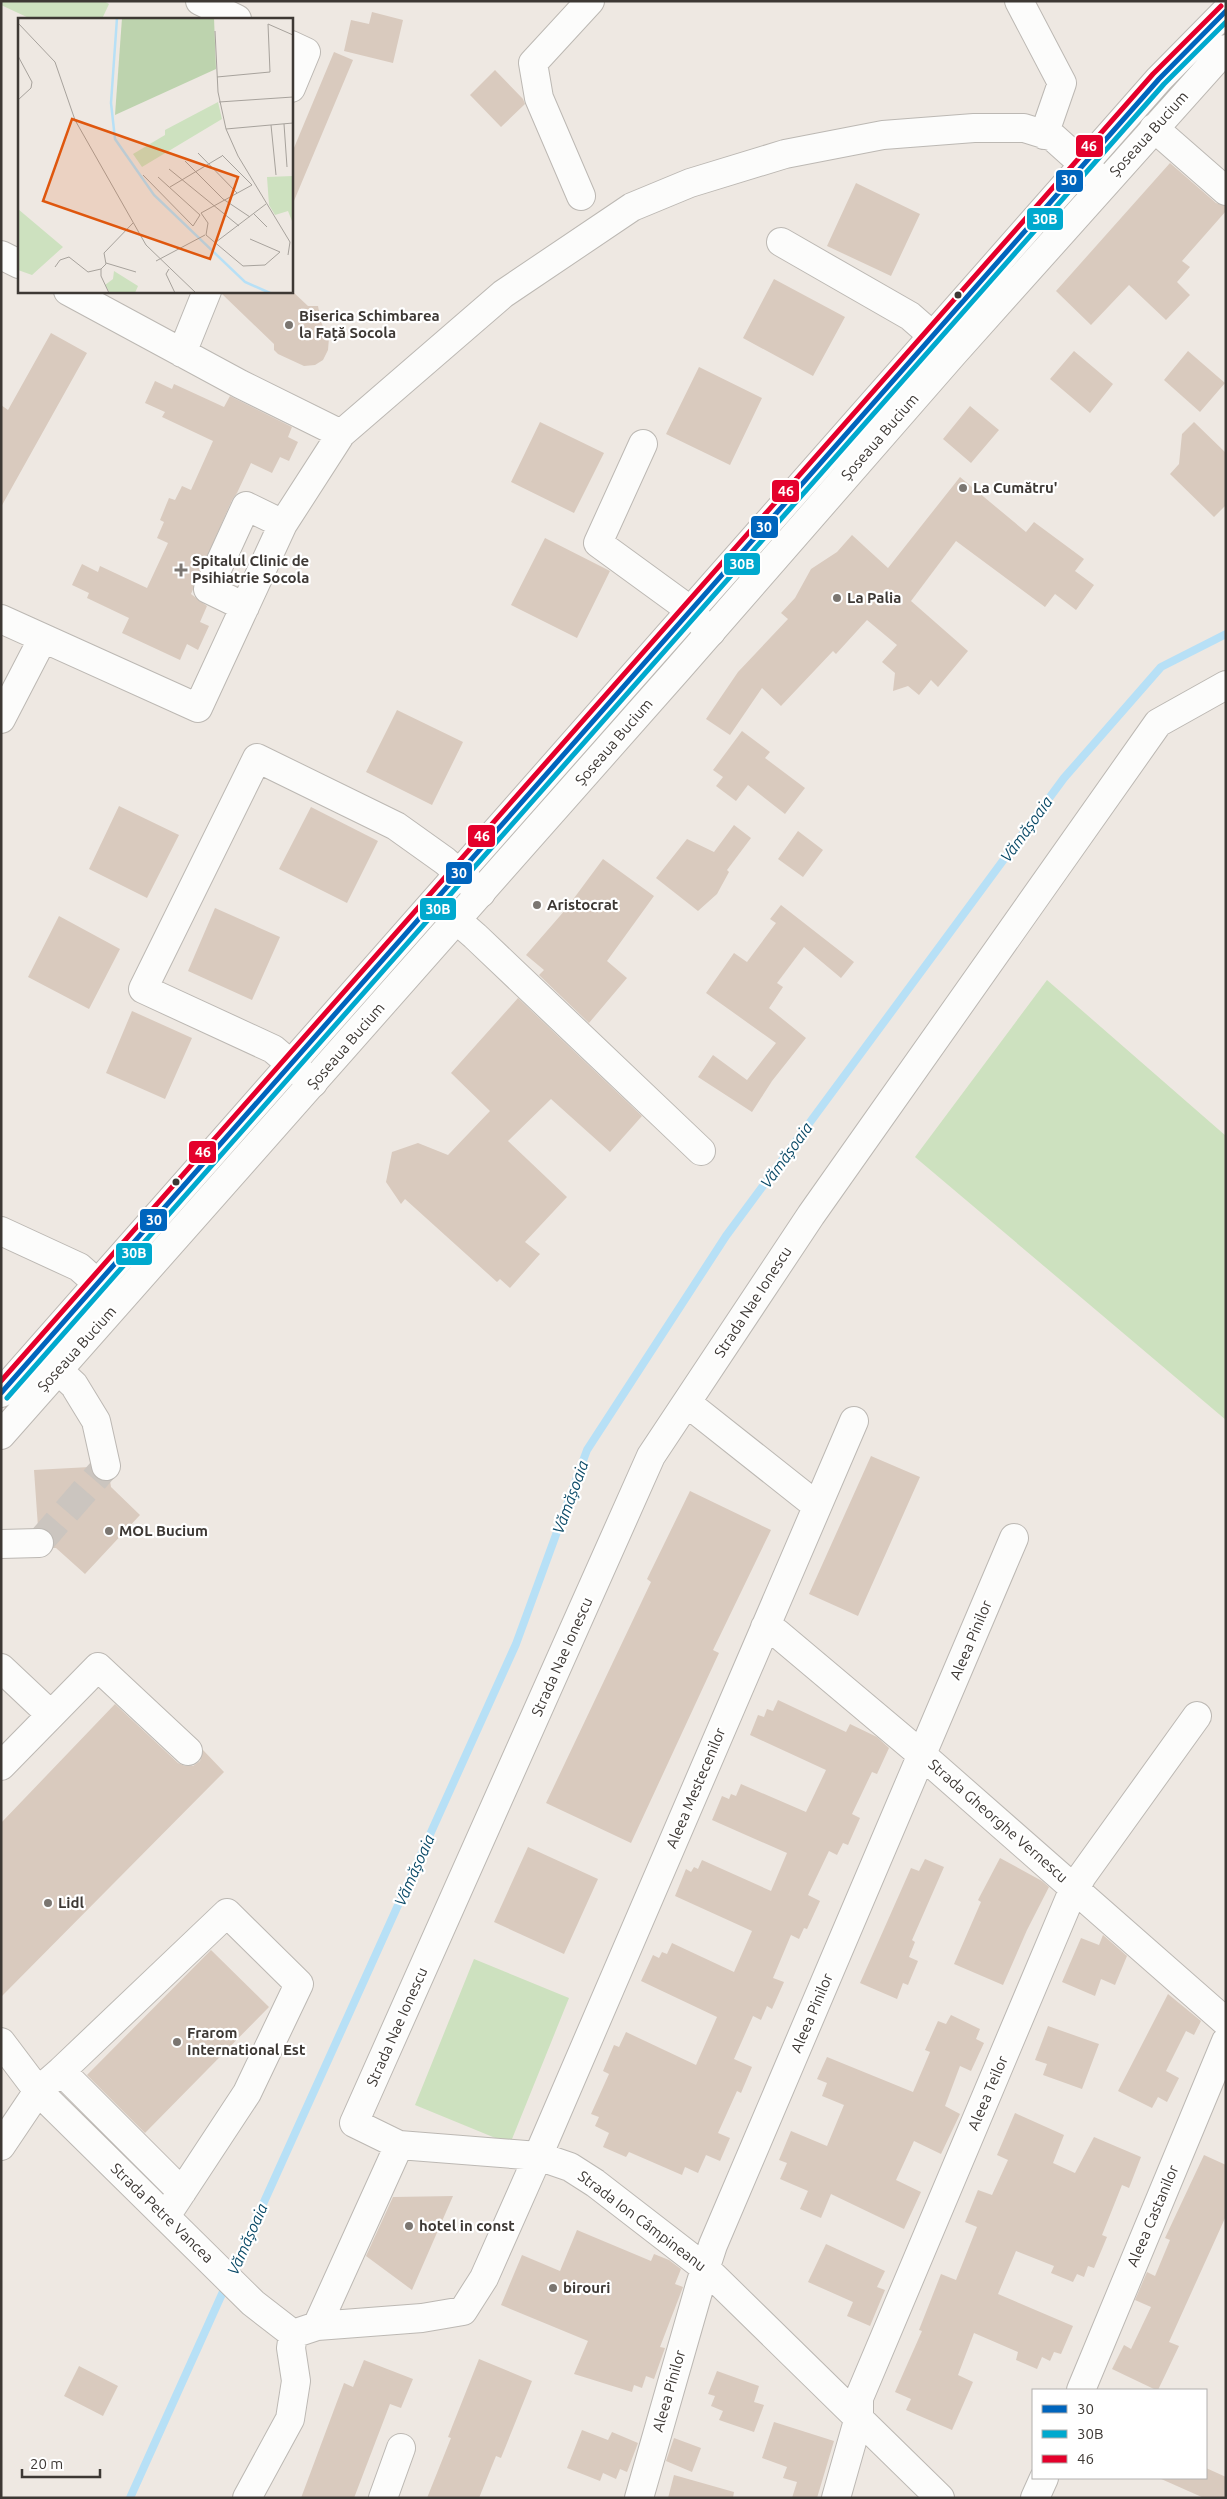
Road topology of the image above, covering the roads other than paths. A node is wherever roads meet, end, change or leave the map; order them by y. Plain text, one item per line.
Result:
1 (200, 1) edge
2 (240, 1) edge
3 (590, 1) edge
4 (1019, 1) edge
5 (1226, 11) edge
6 (235, 18) edge
7 (248, 18) edge
8 (292, 45) edge
9 (1226, 49) edge
10 (292, 86) edge
11 (1154, 128) junction
12 (1044, 135) junction
13 (1084, 165) junction
14 (1104, 183) junction
15 (1226, 191) edge
16 (581, 196) dead end
17 (780, 242) dead end
18 (1, 255) edge
19 (18, 264) edge
20 (70, 292) edge
21 (207, 292) edge
22 (943, 345) junction
23 (182, 353) junction
24 (341, 434) junction
25 (642, 444) dead end
26 (283, 524) junction
27 (245, 606) junction
28 (691, 613) junction
29 (1, 619) edge
30 (711, 632) junction
31 (43, 638) junction
32 (1226, 685) edge
33 (1, 720) edge
34 (460, 874) junction
35 (481, 893) junction
36 (436, 902) junction
37 (457, 920) junction
38 (292, 1065) junction
39 (313, 1083) junction
40 (701, 1150) dead end
41 (1, 1231) edge
42 (99, 1284) junction
43 (118, 1302) junction
44 (38, 1352) junction
45 (58, 1370) junction
46 (1, 1394) edge
47 (687, 1403) junction
48 (854, 1421) dead end
49 (1, 1435) edge
50 (106, 1466) dead end
51 (817, 1506) junction
52 (1014, 1538) dead end
53 (39, 1543) dead end
54 (1, 1544) edge
55 (765, 1628) junction
56 (1, 1668) edge
57 (51, 1715) junction
58 (1197, 1716) dead end
59 (188, 1751) dead end
60 (922, 1755) junction
61 (1, 1766) edge
62 (1075, 1889) junction
63 (1226, 2022) edge
64 (1226, 2041) edge
65 (1, 2042) edge
66 (61, 2072) junction
67 (38, 2091) junction
68 (399, 2145) junction
69 (1, 2146) edge
70 (538, 2156) junction
71 (182, 2192) junction
72 (166, 2216) junction
73 (705, 2268) junction
74 (305, 2330) junction
75 (1081, 2389) edge
76 (858, 2417) junction
77 (401, 2448) dead end
78 (1044, 2479) edge
79 (247, 2498) edge
80 (383, 2498) edge
81 (639, 2498) edge
82 (836, 2498) edge
83 (940, 2498) edge
84 (1036, 2498) edge

1 - 6 street
2 - 7 street
3 - 16 street
4 - 12 street
5 - 13 street, Șoseaua Bucium
8 - 10 street
9 - 11 street, Șoseaua Bucium
11 - 14 street, Șoseaua Bucium
11 - 15 street
12 - 13 street
12 - 24 street
13 - 14 street
13 - 22 street, Șoseaua Bucium
14 - 22 street, Șoseaua Bucium
17 - 22 street
18 - 19 street
20 - 23 street
21 - 23 street
22 - 28 street, Șoseaua Bucium
22 - 30 street, Șoseaua Bucium
23 - 24 street
24 - 26 street
25 - 28 street
26 - 27 street
26 - 27 street
27 - 31 street
28 - 30 street
28 - 34 street, Șoseaua Bucium
29 - 31 street
30 - 35 street, Șoseaua Bucium
31 - 33 street
32 - 47 street, Strada Nae Ionescu
34 - 35 street
34 - 36 street, Șoseaua Bucium
34 - 38 street
35 - 37 street, Șoseaua Bucium
36 - 37 street
36 - 38 street, Șoseaua Bucium
37 - 39 street, Șoseaua Bucium
37 - 40 street
38 - 39 street
38 - 42 street, Șoseaua Bucium
39 - 43 street, Șoseaua Bucium
41 - 42 street
42 - 43 street
42 - 44 street, Șoseaua Bucium
43 - 45 street, Șoseaua Bucium
44 - 45 street
44 - 46 street, Șoseaua Bucium
45 - 49 street, Șoseaua Bucium
45 - 50 street
47 - 51 street
47 - 68 street, Strada Nae Ionescu
48 - 51 street, Aleea Mestecenilor
51 - 55 street, Aleea Mestecenilor
52 - 60 street, Aleea Pinilor
53 - 54 street
55 - 60 street, Strada Gheorghe Vernescu
55 - 70 street, Aleea Mestecenilor
56 - 57 street
57 - 59 street
57 - 61 street
58 - 62 street, Aleea Teilor
60 - 62 street, Strada Gheorghe Vernescu
60 - 73 street, Aleea Pinilor
62 - 63 street, Strada Gheorghe Vernescu
62 - 76 street, Aleea Teilor
64 - 75 street, Aleea Castanilor
65 - 67 street, Strada Petre Vancea
66 - 67 street
66 - 71 street
66 - 71 street
67 - 69 street
67 - 72 street, Strada Petre Vancea
68 - 70 street, Strada Ion Câmpineanu
68 - 74 street
70 - 73 street, Strada Ion Câmpineanu
70 - 74 street
71 - 72 street
72 - 74 street, Strada Petre Vancea
73 - 76 street, Strada Ion Câmpineanu
73 - 81 street, Aleea Pinilor
74 - 79 street
76 - 82 street, Aleea Teilor
76 - 83 street, Strada Ion Câmpineanu
77 - 80 street
78 - 84 street

